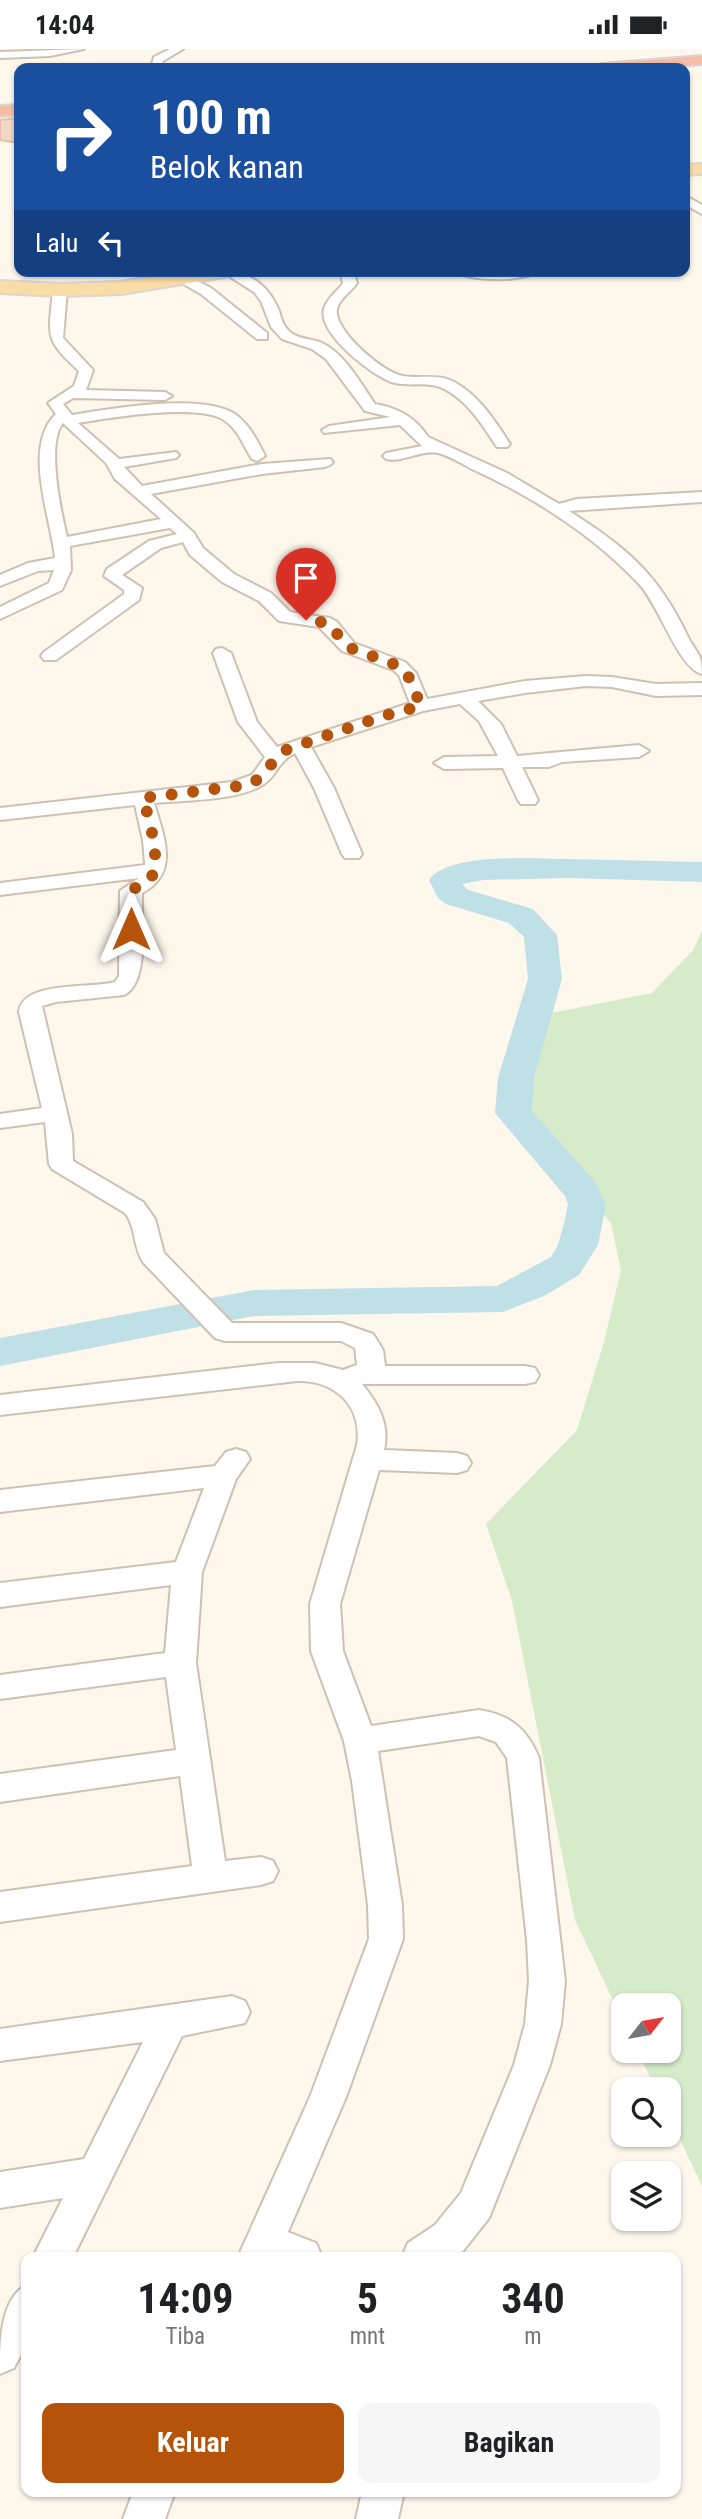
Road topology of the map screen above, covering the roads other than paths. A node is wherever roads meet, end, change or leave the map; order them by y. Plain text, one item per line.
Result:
1 (79, 49) edge
2 (178, 49) edge
3 (0, 55) edge
4 (702, 60) edge
5 (157, 63) edge
6 (664, 63) edge
7 (195, 277) edge
8 (238, 277) edge
9 (349, 277) edge
10 (185, 279) junction
11 (0, 287) edge
12 (60, 290) junction
13 (262, 337) dead end
14 (70, 394) junction
15 (174, 396) dead end
16 (66, 418) junction
17 (404, 420) junction
18 (329, 430) dead end
19 (502, 444) dead end
20 (441, 447) junction
21 (171, 455) dead end
22 (257, 456) dead end
23 (391, 456) dead end
24 (325, 462) dead end
25 (114, 464) junction
26 (187, 482) junction
27 (140, 491) junction
28 (702, 497) edge
29 (153, 502) junction
30 (556, 509) junction
31 (174, 522) junction
32 (188, 535) junction
33 (61, 543) junction
34 (63, 562) junction
35 (0, 581) edge
36 (0, 614) edge
37 (222, 653) dead end
38 (50, 656) dead end
39 (702, 669) edge
40 (702, 689) edge
41 (466, 700) junction
42 (421, 706) junction
43 (300, 744) junction
44 (639, 751) dead end
45 (275, 756) junction
46 (508, 761) junction
47 (444, 763) dead end
48 (143, 798) junction
49 (528, 800) dead end
50 (0, 814) edge
51 (352, 853) dead end
52 (153, 870) junction
53 (0, 889) edge
54 (55, 1113) junction
55 (0, 1121) edge
56 (328, 1375) junction
57 (372, 1375) junction
58 (525, 1375) dead end
59 (0, 1405) edge
60 (368, 1459) junction
61 (457, 1463) dead end
62 (230, 1467) joint
63 (0, 1501) edge
64 (187, 1572) junction
65 (0, 1595) edge
66 (180, 1663) junction
67 (0, 1687) edge
68 (360, 1741) junction
69 (192, 1761) junction
70 (0, 1789) edge
71 (261, 1871) dead end
72 (210, 1876) junction
73 (0, 1907) edge
74 (232, 2012) dead end
75 (171, 2022) junction
76 (0, 2045) edge
77 (96, 2175) junction
78 (0, 2190) edge
79 (262, 2250) edge
80 (55, 2252) edge
81 (429, 2252) edge
82 (21, 2314) edge
83 (2, 2346) edge
84 (152, 2497) edge
85 (382, 2497) edge
86 (144, 2519) edge
87 (377, 2519) edge

1 - 3 street
2 - 5 street
4 - 6 highway
7 - 10 main road
8 - 17 street
9 - 19 street
10 - 12 main road
10 - 13 street
11 - 12 main road
12 - 14 street
14 - 15 street
14 - 16 street
16 - 22 street
16 - 25 street
16 - 33 street
17 - 18 street
17 - 20 street
20 - 23 street
20 - 30 street
21 - 25 street
24 - 26 street
25 - 27 street
26 - 27 street
26 - 29 street
27 - 29 street
28 - 30 street
29 - 31 street
30 - 39 street
31 - 32 street
31 - 33 street
32 - 38 street
32 - 42 street
33 - 34 street
34 - 35 street
34 - 36 street
37 - 45 street
40 - 41 street
41 - 42 street
41 - 46 street
42 - 43 street
43 - 45 street
43 - 51 street
44 - 46 street
45 - 48 street
46 - 47 street
46 - 49 street
48 - 50 street
48 - 52 street
52 - 53 street
52 - 54 street
54 - 55 street
54 - 57 street
56 - 57 street
56 - 59 street
56 - 60 street
57 - 58 street
60 - 61 street
60 - 68 street
62 - 63 street
62 - 64 street
64 - 65 street
64 - 66 street
66 - 67 street
66 - 69 street
68 - 79 street
68 - 81 street
69 - 70 street
69 - 72 street
71 - 72 street
72 - 73 street
74 - 75 street
75 - 76 street
75 - 77 street
77 - 78 street
77 - 80 street
82 - 83 street
84 - 86 street
85 - 87 street

